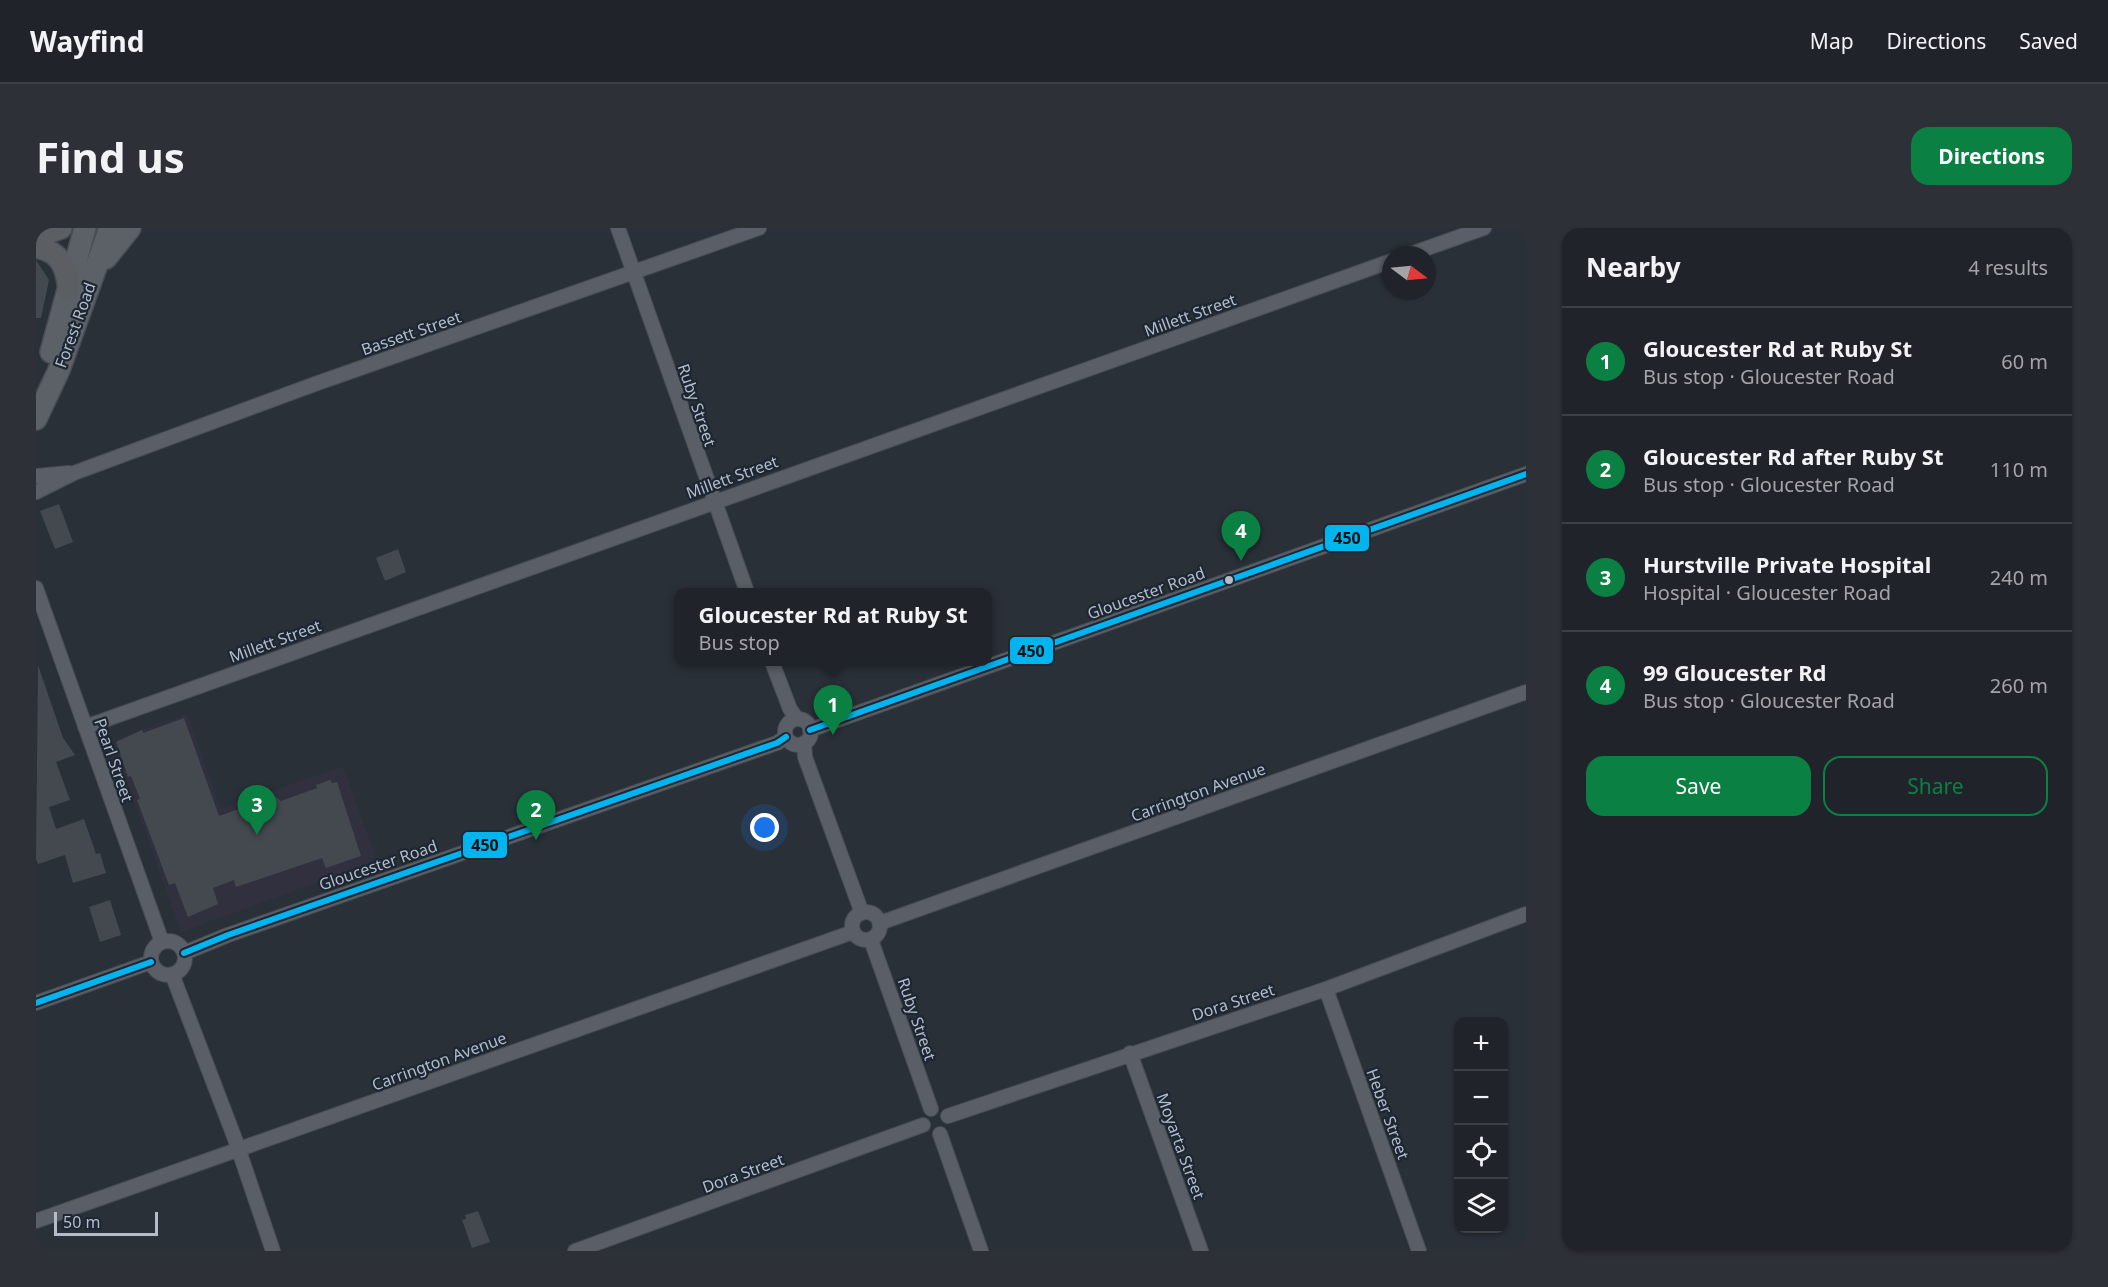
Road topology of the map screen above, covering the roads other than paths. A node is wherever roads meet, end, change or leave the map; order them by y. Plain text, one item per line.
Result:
1 (61, 228) edge
2 (85, 228) edge
3 (110, 228) edge
4 (130, 228) edge
5 (618, 228) edge
6 (759, 228) edge
7 (1484, 228) edge
8 (36, 237) edge
9 (1433, 246) edge
10 (36, 247) edge
11 (1382, 264) edge
12 (634, 273) junction
13 (91, 282) junction
14 (69, 290) junction
15 (36, 395) edge
16 (36, 419) edge
17 (75, 473) junction
18 (1526, 474) edge
19 (36, 476) edge
20 (36, 492) edge
21 (713, 502) junction
22 (36, 588) edge
23 (745, 588) edge
24 (774, 666) edge
25 (1526, 692) edge
26 (797, 719) junction
27 (85, 727) junction
28 (807, 736) junction
29 (786, 737) junction
30 (862, 913) junction
31 (1526, 914) edge
32 (880, 923) junction
33 (853, 932) junction
34 (872, 940) junction
35 (162, 942) junction
36 (184, 953) junction
37 (152, 962) junction
38 (172, 974) junction
39 (1326, 988) junction
40 (36, 1003) edge
41 (1130, 1053) junction
42 (931, 1109) junction
43 (948, 1116) junction
44 (923, 1125) junction
45 (940, 1134) junction
46 (239, 1150) junction
47 (36, 1221) edge
48 (273, 1251) edge
49 (575, 1251) edge
50 (981, 1251) edge
51 (1201, 1251) edge
52 (1419, 1251) edge

1 - 8 highway
2 - 14 main road, Forest Road
3 - 13 main road, Forest Road
4 - 13 main road
5 - 12 street, Ruby Street
6 - 12 street, Bassett Street
7 - 9 street
10 - 14 highway
11 - 21 street, Millett Street
12 - 17 street, Bassett Street
12 - 21 street, Ruby Street
13 - 16 main road, Forest Road
14 - 15 main road, Forest Road
17 - 19 street, Bassett Street
17 - 20 street, Bassett Street
18 - 28 street, Gloucester Road
21 - 23 street, Ruby Street
21 - 27 street, Millett Street
22 - 27 street, Pearl Street
24 - 26 street
25 - 32 street, Carrington Avenue
26 - 28 street
26 - 29 street
27 - 35 street, Pearl Street
28 - 29 street
28 - 30 street
29 - 36 street, Gloucester Road
30 - 32 street
30 - 33 street
31 - 39 street, Dora Street
32 - 34 street
33 - 34 street
33 - 46 street, Carrington Avenue
34 - 42 street, Ruby Street
35 - 36 street
35 - 37 street
36 - 38 street
37 - 38 street
37 - 40 street
38 - 46 street
39 - 41 street, Dora Street
39 - 52 street, Heber Street
41 - 43 street, Dora Street
41 - 51 street, Moyarta Street
42 - 43 street
42 - 44 street
43 - 45 street
44 - 45 street
44 - 49 street, Dora Street
45 - 50 street
46 - 47 street, Carrington Avenue
46 - 48 street

